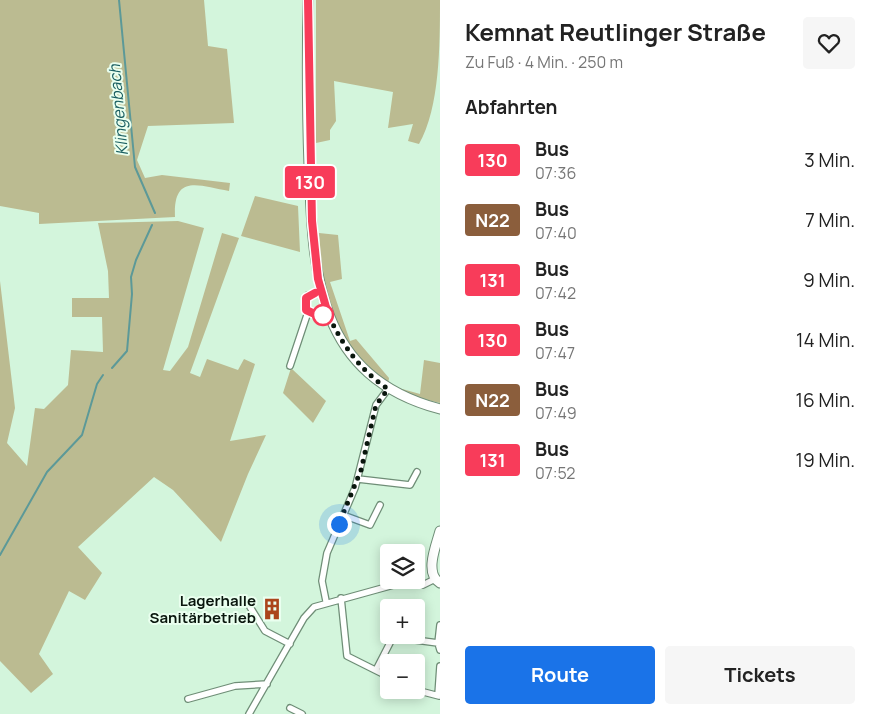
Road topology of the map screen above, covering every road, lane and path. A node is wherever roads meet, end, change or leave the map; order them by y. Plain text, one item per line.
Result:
1 (308, 0) edge
2 (321, 293) junction
3 (308, 312) junction
4 (328, 314) junction
5 (290, 366) dead end
6 (388, 389) junction
7 (440, 409) edge
8 (417, 472) dead end
9 (358, 479) junction
10 (380, 505) dead end
11 (343, 515) junction
12 (440, 531) edge
13 (438, 581) edge
14 (341, 598) junction
15 (326, 601) junction
16 (250, 607) dead end
17 (440, 625) edge
18 (438, 643) junction
19 (290, 644) junction
20 (440, 650) edge
21 (440, 666) edge
22 (376, 670) junction
23 (380, 672) edge
24 (267, 684) junction
25 (425, 692) edge
26 (439, 696) edge
27 (188, 699) dead end
28 (290, 708) dead end
29 (249, 714) edge
30 (302, 714) edge

1 - 2 main road
2 - 3 street
2 - 4 main road
3 - 4 street
3 - 5 street
4 - 6 main road
6 - 7 main road
6 - 9 street
8 - 9 street
9 - 11 street
10 - 11 street
11 - 15 street
12 - 13 main road
13 - 14 street
14 - 15 street
14 - 22 street
15 - 19 street
16 - 19 street
17 - 18 street
18 - 20 street
18 - 22 street
19 - 24 street
21 - 26 street
22 - 23 street
24 - 27 street
24 - 29 street
25 - 26 street
28 - 30 street

